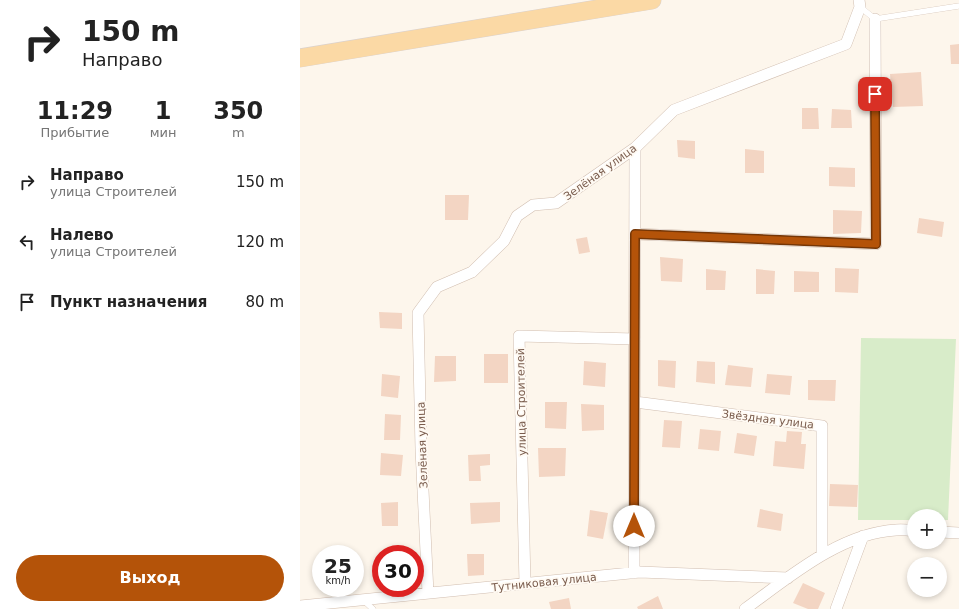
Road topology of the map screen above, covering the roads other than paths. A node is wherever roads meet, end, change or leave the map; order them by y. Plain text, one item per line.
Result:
1 (652, 0) edge
2 (628, 2) edge
3 (860, 4) edge
4 (959, 6) edge
5 (875, 19) junction
6 (300, 58) edge
7 (635, 148) junction
8 (635, 234) junction
9 (635, 339) junction
10 (635, 402) junction
11 (907, 531) edge
12 (947, 533) edge
13 (959, 534) edge
14 (863, 536) junction
15 (822, 555) junction
16 (634, 573) junction
17 (788, 578) junction
18 (525, 584) junction
19 (428, 593) junction
20 (362, 600) junction
21 (300, 606) edge
22 (374, 609) edge
23 (745, 609) edge
24 (836, 609) edge

1 - 2 main road
2 - 6 main road
3 - 5 lane
3 - 7 street, Зелёная улица
4 - 5 lane
5 - 8 street
7 - 8 street
7 - 19 street, Зелёная улица
8 - 9 street
9 - 10 street
9 - 18 street, улица Строителей
10 - 15 street, Звёздная улица
10 - 16 street
11 - 14 street
12 - 13 street
14 - 15 street
14 - 24 street
15 - 17 street
16 - 17 street, Тутниковая улица
16 - 18 street, Тутниковая улица
17 - 23 street
18 - 19 street, Тутниковая улица
19 - 20 street, Тутниковая улица
20 - 21 street, Тутниковая улица
20 - 22 lane

